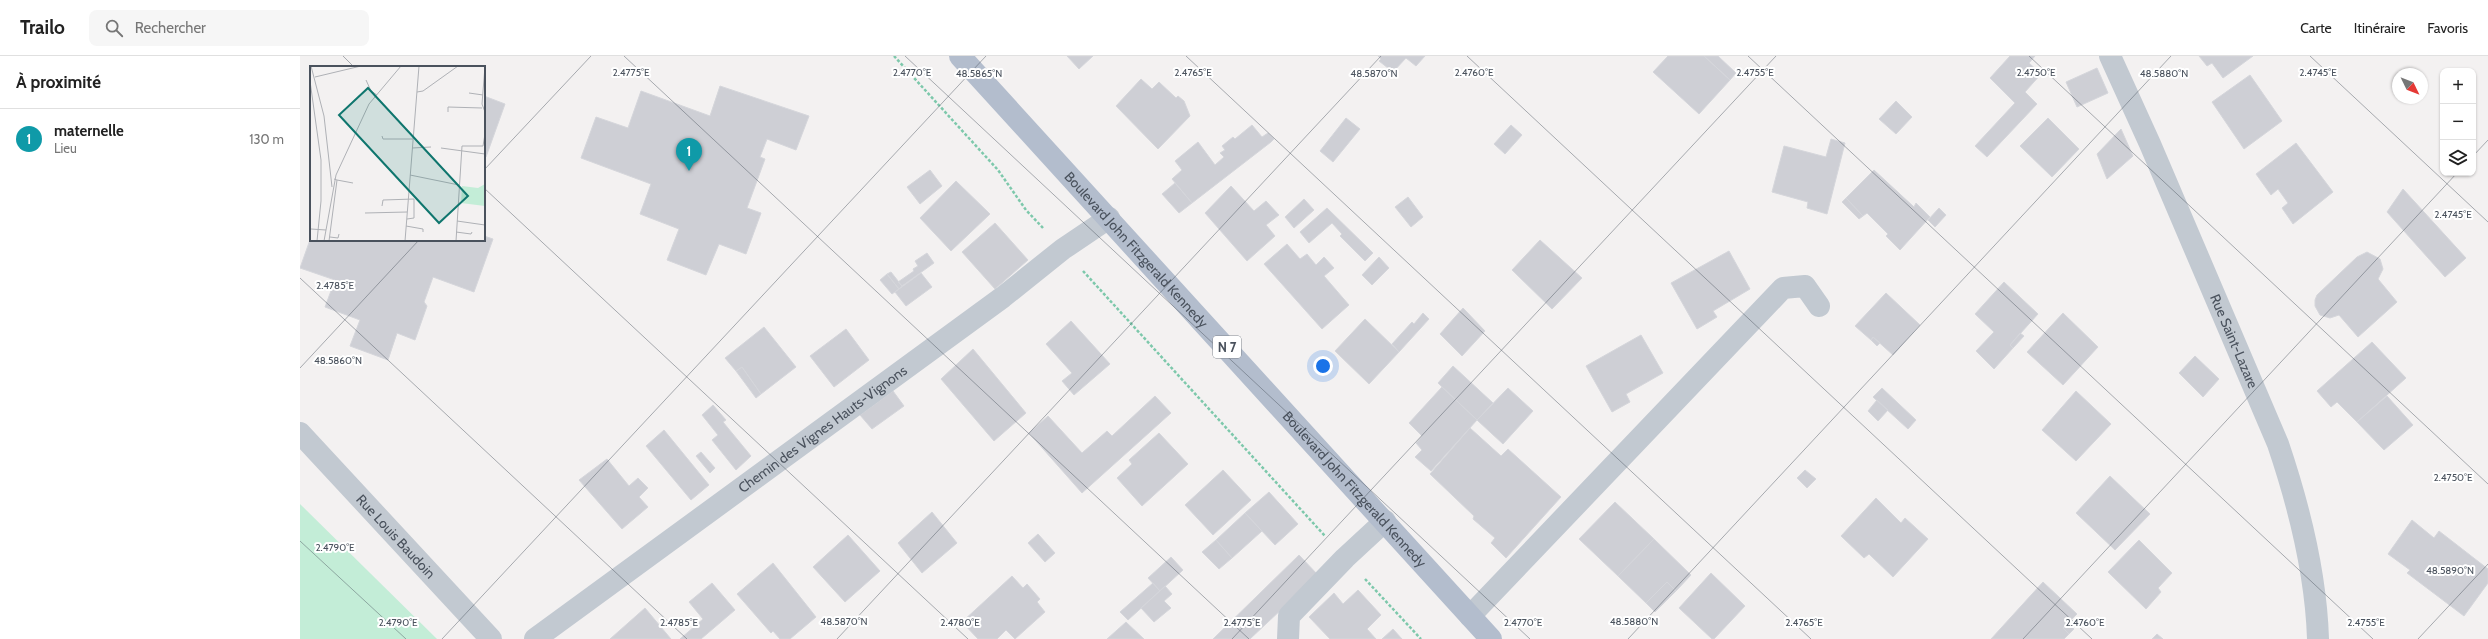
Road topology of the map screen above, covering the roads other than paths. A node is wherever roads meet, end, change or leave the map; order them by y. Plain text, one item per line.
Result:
1 (960, 56) edge
2 (2110, 56) edge
3 (1109, 218) junction
4 (1819, 306) dead end
5 (300, 433) edge
6 (1385, 521) junction
7 (1470, 616) junction
8 (491, 639) edge
9 (535, 639) edge
10 (1288, 639) edge
11 (1491, 639) edge
12 (2318, 639) edge

1 - 3 main road, Boulevard John Fitzgerald Kennedy / N 7
2 - 12 street, Rue Saint-Lazare
3 - 6 main road, Boulevard John Fitzgerald Kennedy / N 7
3 - 9 street, Chemin des Vignes Hauts-Vignons
4 - 7 street
5 - 8 street, Rue Louis Baudoin
6 - 7 main road, Boulevard John Fitzgerald Kennedy / N 7
6 - 10 street
7 - 11 main road, Boulevard John Fitzgerald Kennedy / N 7

